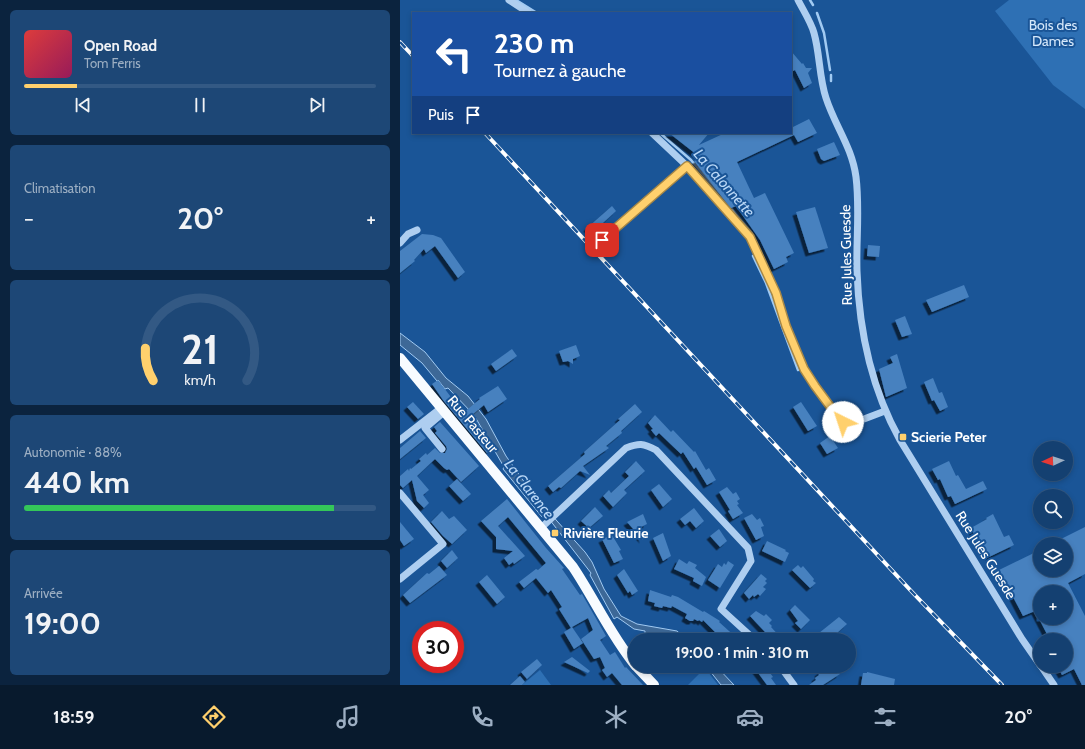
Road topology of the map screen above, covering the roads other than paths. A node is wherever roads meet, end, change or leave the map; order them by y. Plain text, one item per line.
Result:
1 (509, 0) edge
2 (798, 0) edge
3 (527, 12) edge
4 (653, 134) edge
5 (687, 166) junction
6 (417, 230) dead end
7 (602, 240) dead end
8 (400, 243) edge
9 (400, 358) edge
10 (443, 410) junction
11 (885, 411) junction
12 (400, 440) edge
13 (442, 450) dead end
14 (400, 493) edge
15 (544, 525) junction
16 (400, 579) edge
17 (748, 633) edge
18 (1033, 655) edge
19 (628, 656) edge
20 (643, 673) edge
21 (785, 673) edge
22 (1046, 673) edge
23 (654, 685) edge
24 (794, 685) edge
25 (1054, 685) edge

1 - 3 street
2 - 11 street, Rue Jules Guesde
4 - 5 street
5 - 7 street
5 - 11 street
6 - 8 street
9 - 10 main road, Rue Pasteur
10 - 12 street
10 - 13 street
10 - 15 main road, Rue Pasteur
11 - 18 street, Rue Jules Guesde
14 - 16 street
15 - 17 street
15 - 19 main road, Rue Pasteur
20 - 23 main road, Rue Pasteur
21 - 24 street
22 - 25 street, Rue Jules Guesde

